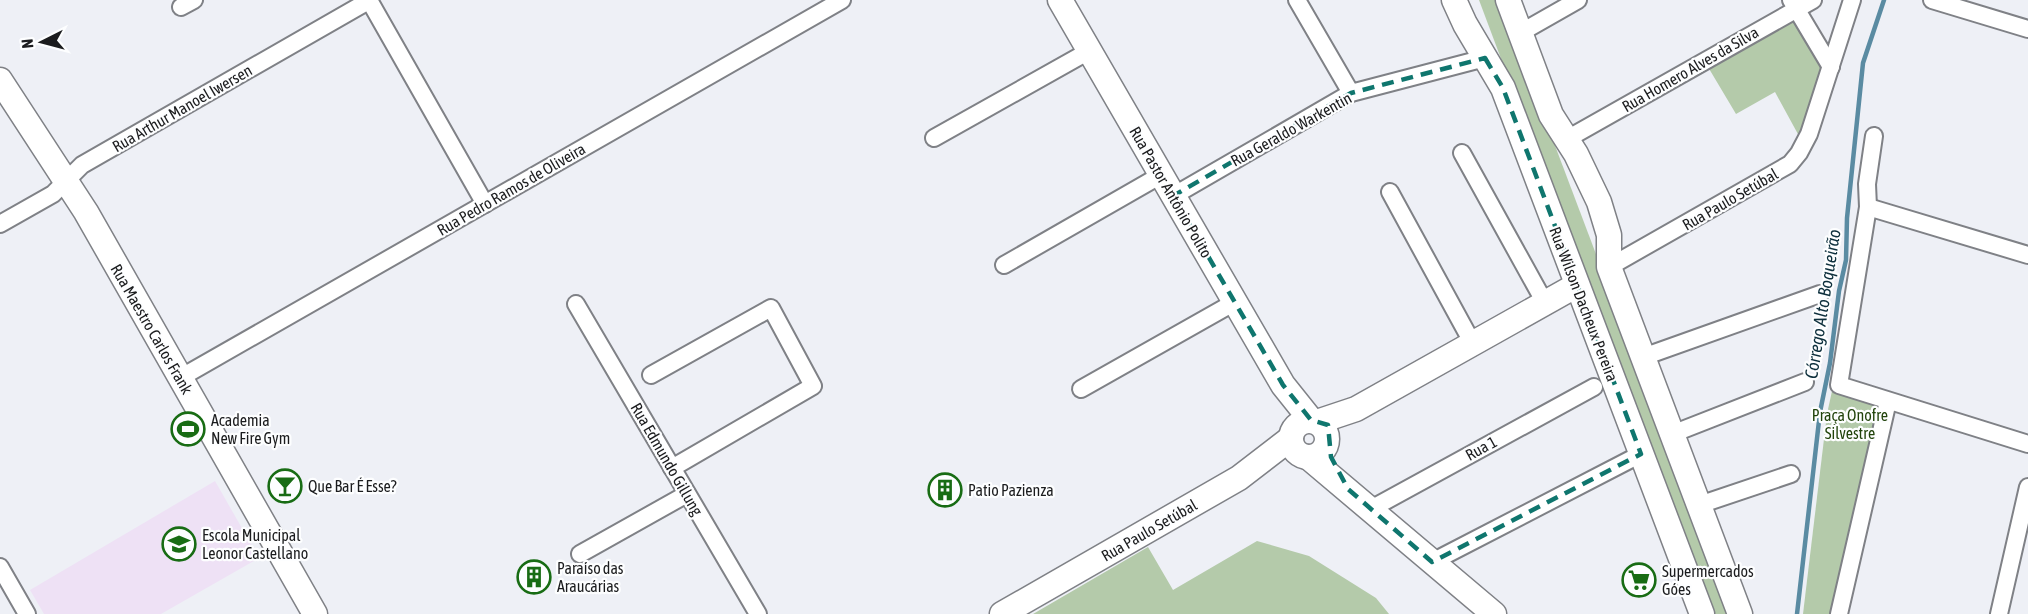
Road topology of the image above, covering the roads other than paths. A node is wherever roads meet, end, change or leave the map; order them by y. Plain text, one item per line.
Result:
1 (369, 0) edge
2 (842, 0) edge
3 (1060, 0) edge
4 (1297, 0) edge
5 (1454, 0) edge
6 (1508, 0) edge
7 (1578, 0) edge
8 (1813, 0) edge
9 (1852, 0) edge
10 (1932, 0) edge
11 (1794, 4) edge
12 (2028, 29) edge
13 (1520, 33) junction
14 (1089, 51) junction
15 (1485, 58) junction
16 (1831, 67) junction
17 (0, 80) edge
18 (1351, 93) junction
19 (1874, 136) dead end
20 (934, 138) dead end
21 (1567, 138) junction
22 (1462, 153) dead end
23 (1161, 175) junction
24 (66, 181) junction
25 (1390, 192) dead end
26 (1173, 196) junction
27 (485, 204) junction
28 (1868, 207) junction
29 (0, 224) edge
30 (2028, 255) edge
31 (1005, 265) dead end
32 (1610, 267) junction
33 (1577, 285) junction
34 (1820, 294) dead end
35 (1235, 302) junction
36 (1545, 303) junction
37 (576, 304) dead end
38 (1473, 344) junction
39 (1643, 357) junction
40 (651, 375) dead end
41 (180, 378) junction
42 (1805, 381) dead end
43 (1593, 387) dead end
44 (1081, 389) dead end
45 (1888, 401) junction
46 (1672, 434) junction
47 (1311, 435) junction
48 (2028, 444) edge
49 (1641, 454) junction
50 (672, 468) junction
51 (1791, 474) dead end
52 (2028, 487) edge
53 (687, 494) junction
54 (1699, 505) junction
55 (1368, 510) junction
56 (580, 554) dead end
57 (1432, 562) junction
58 (0, 567) edge
59 (27, 614) edge
60 (315, 614) edge
61 (758, 614) edge
62 (1002, 614) edge
63 (1494, 614) edge
64 (1702, 614) edge
65 (1740, 614) edge
66 (1839, 614) edge
67 (1999, 614) edge

1 - 24 street, Rua Arthur Manoel Iwersen
1 - 27 street
2 - 27 street, Rua Pedro Ramos de Oliveira
3 - 14 main road, Rua Pastor Antônio Polito
4 - 18 street
5 - 15 main road, Rua Wilson Dacheux Pereira
6 - 13 main road
7 - 13 street
8 - 11 street, Rua Homero Alves da Silva
9 - 16 street, Rua Paulo Setúbal
10 - 12 street
11 - 16 street
11 - 21 street, Rua Homero Alves da Silva
13 - 21 main road
14 - 20 street
14 - 23 main road, Rua Pastor Antônio Polito
15 - 18 street, Rua Geraldo Warkentin
15 - 33 main road, Rua Wilson Dacheux Pereira
16 - 32 street, Rua Paulo Setúbal
17 - 24 main road, Rua Maestro Carlos Frank
18 - 26 street, Rua Geraldo Warkentin
19 - 28 street
21 - 32 main road
22 - 36 street
23 - 26 main road, Rua Pastor Antônio Polito
23 - 31 street
24 - 29 street, Rua Arthur Manoel Iwersen
24 - 41 main road, Rua Maestro Carlos Frank
25 - 38 street
26 - 35 main road, Rua Pastor Antônio Polito
27 - 41 street, Rua Pedro Ramos de Oliveira
28 - 30 street
28 - 45 street
32 - 39 main road
33 - 36 main road, Rua Paulo Setúbal
33 - 49 main road, Rua Wilson Dacheux Pereira
34 - 39 street
35 - 44 street
35 - 47 main road, Rua Pastor Antônio Polito
36 - 38 main road, Rua Paulo Setúbal
37 - 50 street, Rua Edmundo Gillung
38 - 47 main road, Rua Paulo Setúbal
39 - 46 main road
40 - 50 street
41 - 60 main road, Rua Maestro Carlos Frank
42 - 46 street
43 - 55 street, Rua 1
45 - 48 street
45 - 66 street
46 - 54 main road
47 - 55 main road, Rua Pastor Antônio Polito
47 - 62 main road, Rua Paulo Setúbal
49 - 57 street
49 - 64 main road, Rua Wilson Dacheux Pereira
50 - 53 street, Rua Edmundo Gillung
51 - 54 street
52 - 67 street
53 - 56 street
53 - 61 street, Rua Edmundo Gillung
54 - 65 main road
55 - 57 main road, Rua Pastor Antônio Polito
57 - 63 main road, Rua Pastor Antônio Polito
58 - 59 street

